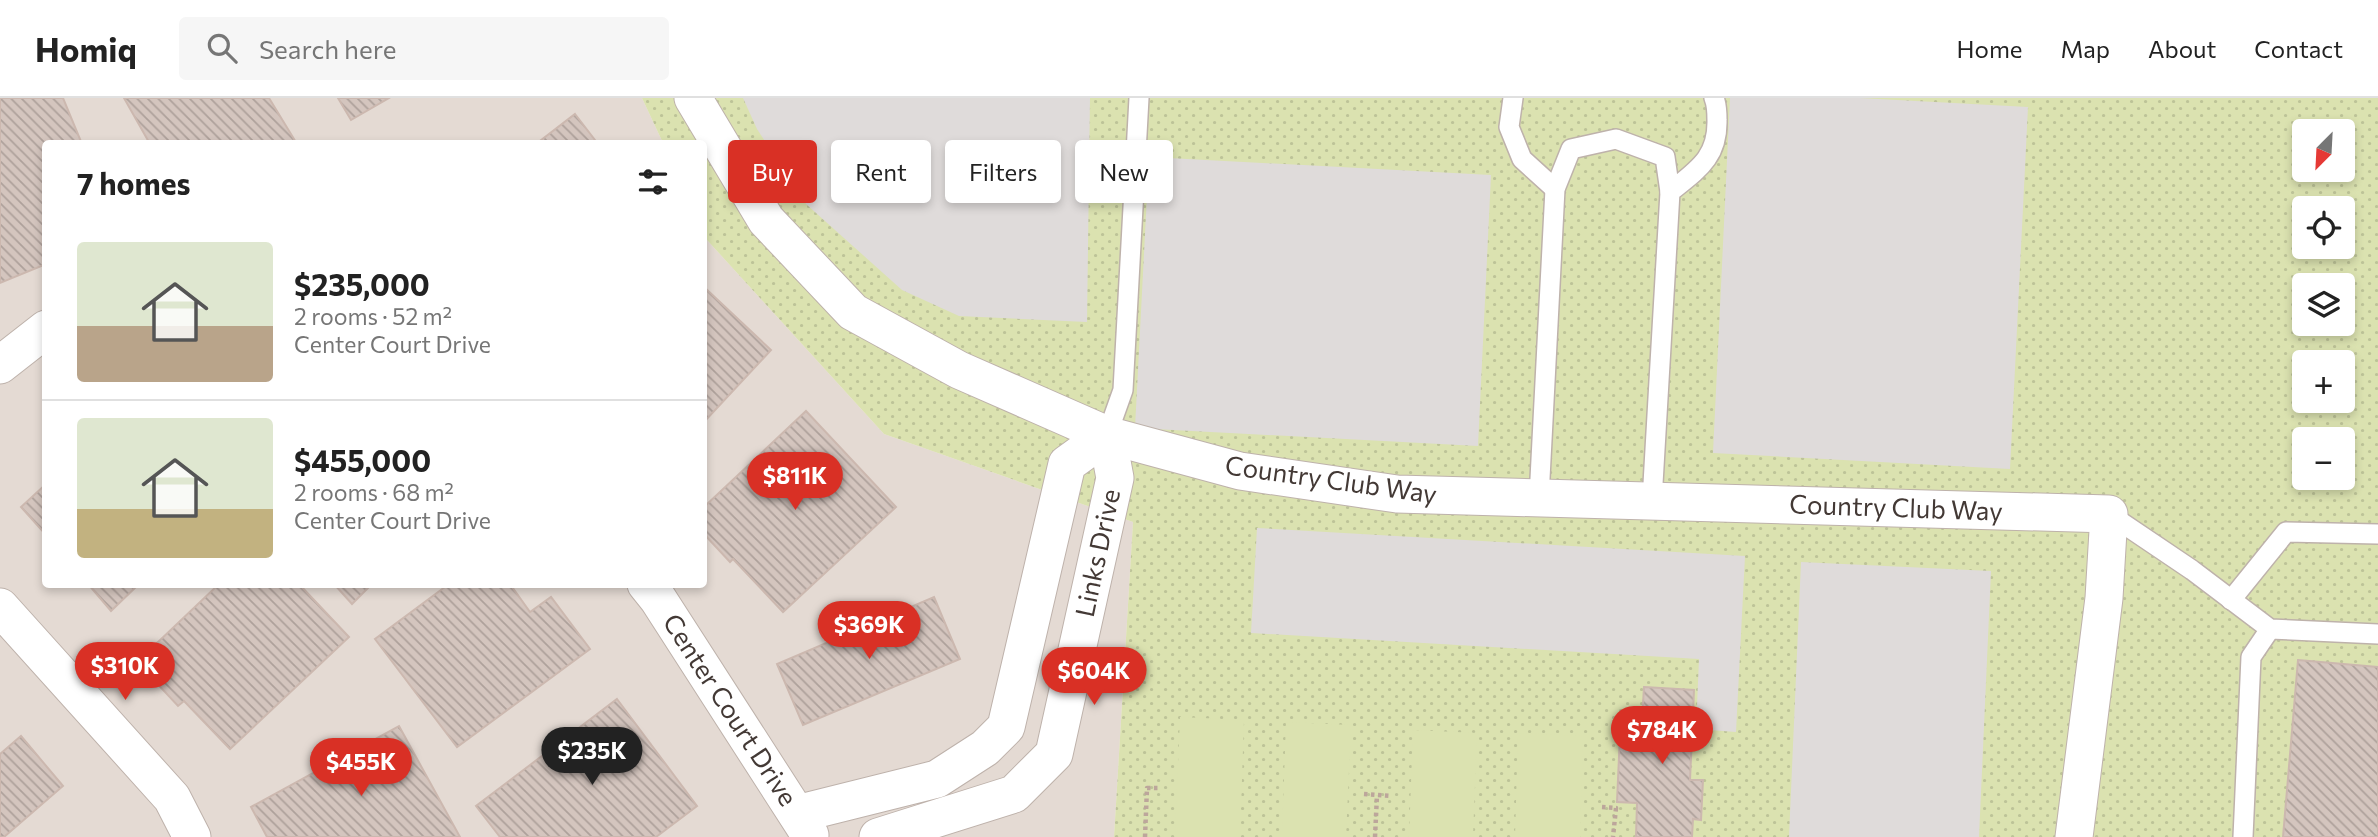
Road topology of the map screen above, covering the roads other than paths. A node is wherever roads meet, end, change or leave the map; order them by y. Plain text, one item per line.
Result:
1 (693, 98) edge
2 (1139, 98) edge
3 (1513, 98) edge
4 (1714, 98) edge
5 (1555, 189) junction
6 (1670, 192) junction
7 (42, 333) edge
8 (0, 365) edge
9 (1107, 435) junction
10 (1539, 498) junction
11 (1652, 501) junction
12 (2109, 514) junction
13 (2378, 534) edge
14 (649, 588) edge
15 (2231, 600) junction
16 (0, 607) edge
17 (2270, 629) junction
18 (2378, 634) edge
19 (976, 754) junction
20 (1006, 796) junction
21 (804, 826) edge
22 (192, 837) edge
23 (878, 837) edge
24 (2074, 837) edge
25 (2243, 837) edge

1 - 9 street, Country Club Way
2 - 9 lane
3 - 5 lane
4 - 6 lane
5 - 6 lane
5 - 10 lane
6 - 11 lane
7 - 8 street
9 - 10 street, Country Club Way
9 - 19 street, Links Drive
9 - 20 street, Links Drive
10 - 11 street, Country Club Way
11 - 12 street, Country Club Way
12 - 15 lane
12 - 24 street
13 - 15 lane
14 - 21 street, Center Court Drive
15 - 17 lane
16 - 22 street
17 - 18 lane
17 - 25 lane
19 - 20 street
19 - 21 street, Links Drive
20 - 23 street, Links Drive

